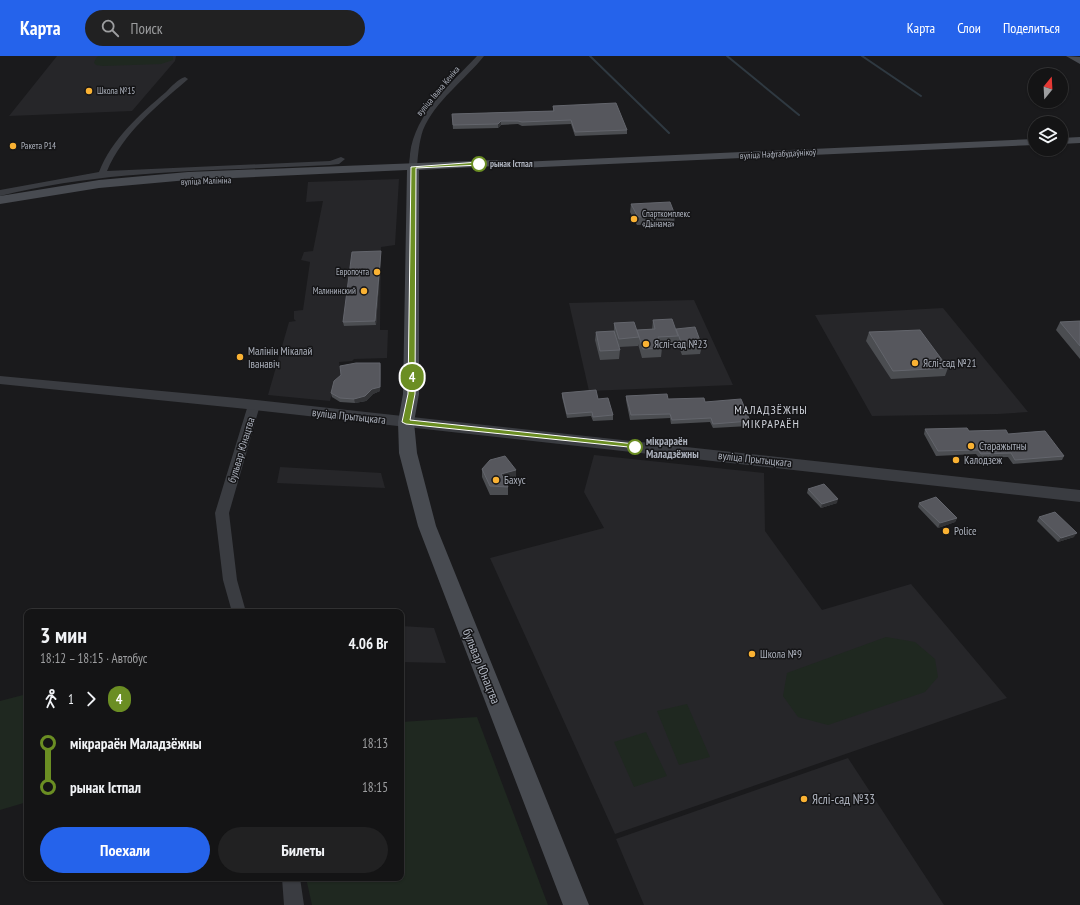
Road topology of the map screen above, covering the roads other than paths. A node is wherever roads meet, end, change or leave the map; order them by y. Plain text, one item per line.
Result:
1 (481, 56) edge
2 (1071, 56) edge
3 (1080, 61) edge
4 (185, 79) dead end
5 (1080, 140) edge
6 (1068, 141) edge
7 (1028, 142) edge
8 (340, 167) junction
9 (413, 170) junction
10 (102, 174) junction
11 (0, 193) edge
12 (0, 200) edge
13 (0, 205) edge
14 (0, 380) edge
15 (254, 405) junction
16 (406, 422) junction
17 (1080, 496) edge
18 (238, 609) edge
19 (291, 881) edge
20 (294, 905) edge
21 (576, 905) edge

1 - 9 street, вуліца Івана Кеніка
2 - 3 main road
4 - 10 street
5 - 6 main road
7 - 9 main road, вуліца Нафтабудаўнікоў
8 - 9 main road, вуліца Малініна
8 - 10 street, вуліца Малініна
8 - 12 main road, вуліца Малініна
8 - 13 main road, вуліца Малініна
9 - 16 main road
10 - 11 street, вуліца Малініна
14 - 15 street, вуліца Прытыцкага
15 - 16 street, вуліца Прытыцкага
15 - 18 street, бульвар Юнацтва
16 - 17 street, вуліца Прытыцкага
16 - 21 main road, бульвар Юнацтва
19 - 20 street

